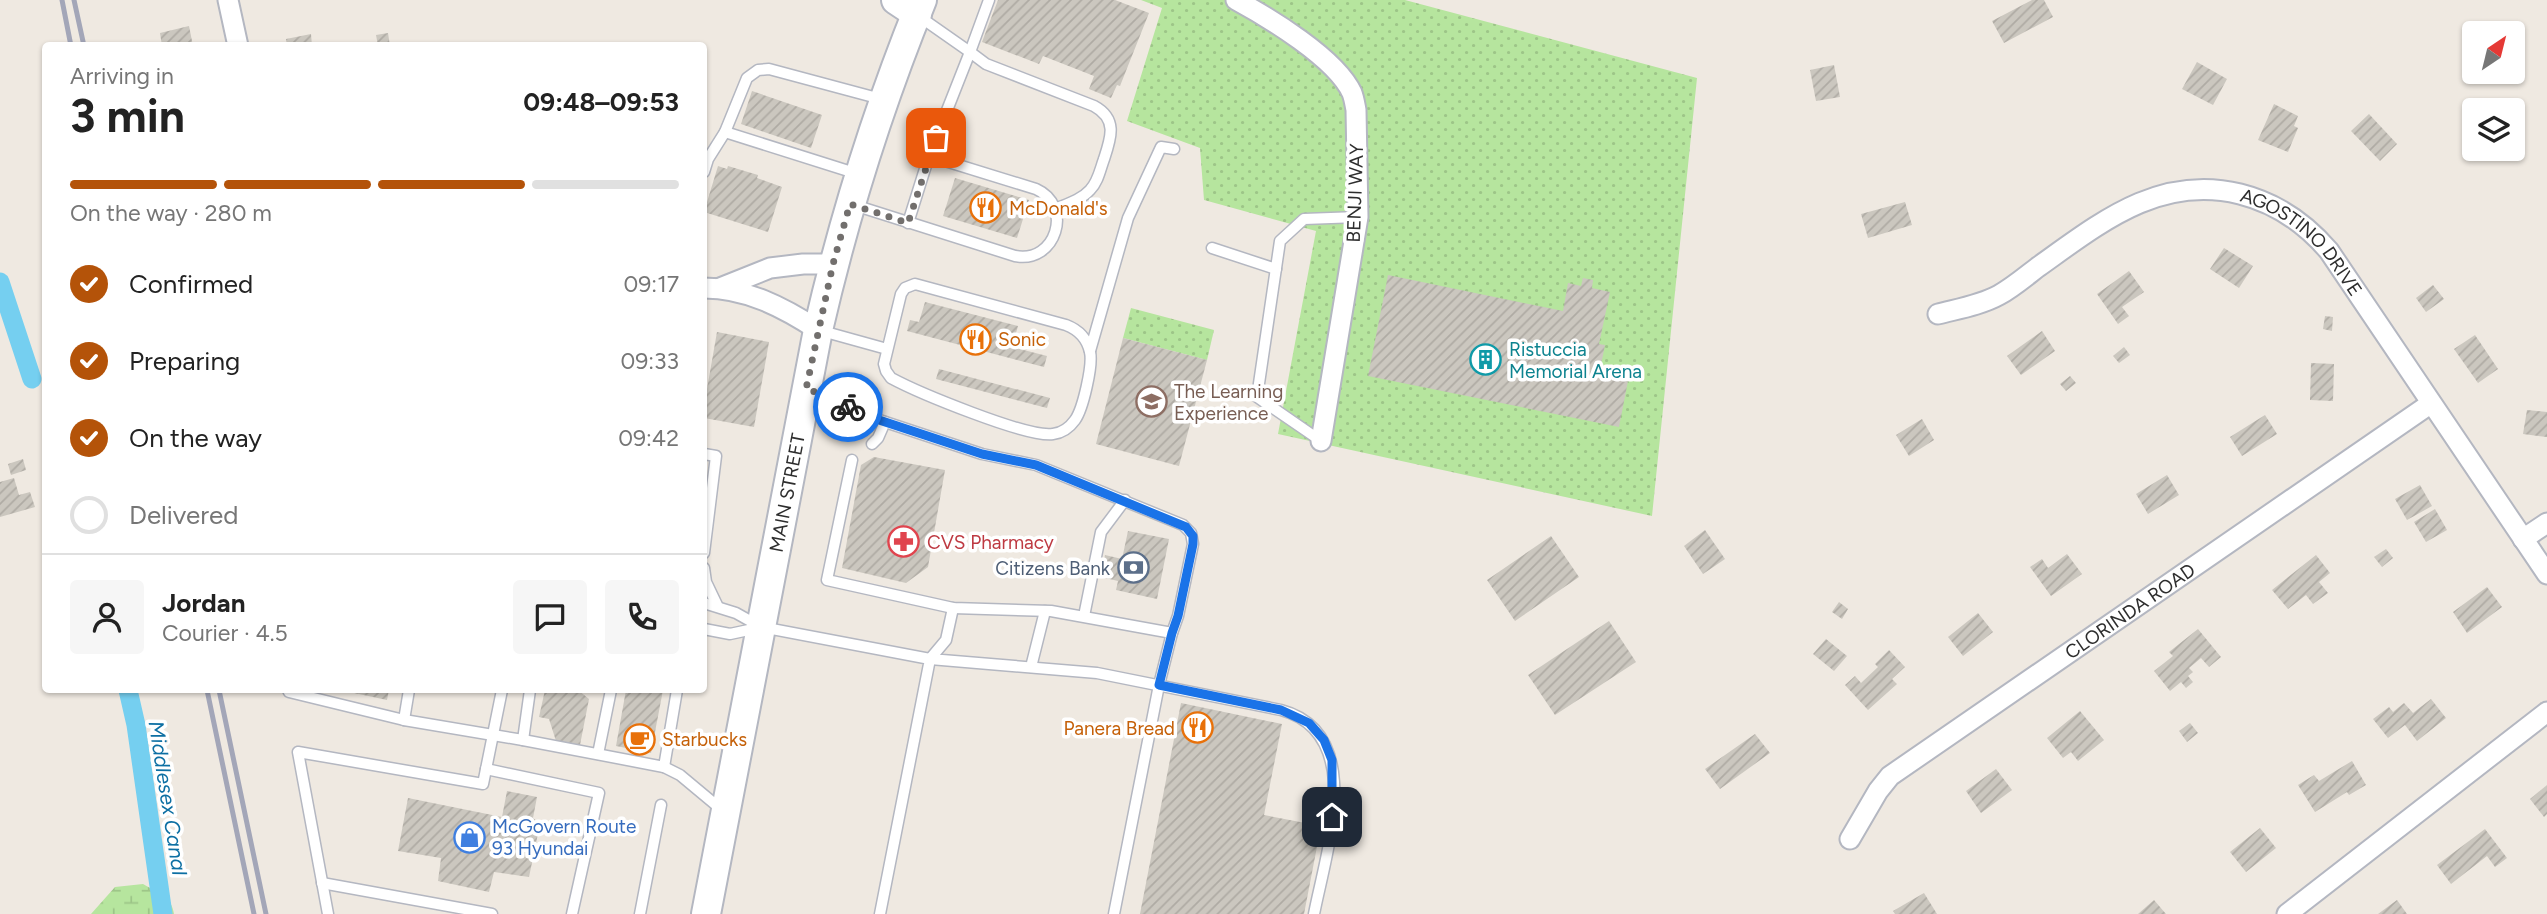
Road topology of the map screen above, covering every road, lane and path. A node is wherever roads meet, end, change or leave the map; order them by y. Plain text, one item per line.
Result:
1 (228, 0) edge
2 (989, 0) edge
3 (1236, 0) edge
4 (912, 4) edge
5 (237, 42) edge
6 (970, 52) junction
7 (883, 100) junction
8 (725, 132) junction
9 (1174, 149) dead end
10 (929, 156) junction
11 (707, 162) edge
12 (859, 175) junction
13 (850, 204) junction
14 (1055, 209) junction
15 (1358, 217) junction
16 (908, 223) junction
17 (1212, 248) dead end
18 (833, 264) junction
19 (1276, 269) junction
20 (712, 288) edge
21 (1938, 314) dead end
22 (818, 330) junction
23 (887, 349) junction
24 (1090, 351) junction
25 (806, 389) junction
26 (2430, 404) junction
27 (885, 422) junction
28 (1321, 441) joint
29 (872, 444) dead end
30 (707, 454) edge
31 (852, 460) dead end
32 (1125, 500) junction
33 (707, 502) edge
34 (2547, 523) edge
35 (2523, 539) junction
36 (2547, 573) edge
37 (707, 584) edge
38 (707, 603) edge
39 (717, 605) junction
40 (953, 608) junction
41 (1045, 611) junction
42 (1084, 616) junction
43 (761, 627) junction
44 (707, 630) edge
45 (1172, 633) junction
46 (930, 659) junction
47 (1031, 667) junction
48 (1159, 685) junction
49 (293, 693) edge
50 (408, 693) edge
51 (501, 693) edge
52 (530, 693) edge
53 (610, 693) edge
54 (676, 693) edge
55 (2547, 712) edge
56 (404, 720) junction
57 (492, 734) junction
58 (523, 740) junction
59 (598, 754) junction
60 (664, 767) junction
61 (486, 769) junction
62 (660, 805) dead end
63 (725, 813) junction
64 (1850, 839) dead end
65 (323, 883) junction
66 (328, 914) edge
67 (492, 914) edge
68 (572, 914) edge
69 (640, 914) edge
70 (706, 914) edge
71 (880, 914) edge
72 (1114, 914) edge
73 (1314, 914) edge
74 (2287, 914) edge

1 - 5 street
2 - 6 lane
3 - 15 street, BENJI WAY
4 - 6 lane
4 - 7 main road, MAIN STREET
6 - 10 lane
6 - 14 lane
7 - 8 lane
7 - 12 main road, MAIN STREET
8 - 11 lane
8 - 12 lane
9 - 24 lane
10 - 14 lane
10 - 16 lane
12 - 13 main road, MAIN STREET
13 - 16 lane
13 - 18 main road, MAIN STREET
14 - 16 lane
15 - 19 lane
15 - 28 street, BENJI WAY
17 - 19 lane
18 - 20 street
18 - 22 main road, MAIN STREET
19 - 28 lane
20 - 22 street
21 - 26 street, AGOSTINO DRIVE
22 - 23 lane
22 - 25 main road, MAIN STREET
23 - 24 lane
23 - 24 lane
25 - 27 lane
25 - 43 main road, MAIN STREET
26 - 35 street, AGOSTINO DRIVE
26 - 64 street, CLORINDA ROAD
27 - 29 lane
27 - 32 lane
30 - 33 lane
31 - 40 lane
32 - 42 lane
32 - 45 lane
34 - 35 street
35 - 36 street, AGOSTINO DRIVE
37 - 39 lane
38 - 39 lane
39 - 43 lane
40 - 41 lane
40 - 46 lane
41 - 42 lane
41 - 47 lane
42 - 45 lane
43 - 44 lane
43 - 46 lane
43 - 63 main road, MAIN STREET
45 - 48 lane
46 - 47 lane
46 - 71 lane
47 - 48 lane
48 - 72 lane
48 - 73 lane
49 - 56 lane
50 - 56 lane
51 - 57 lane
52 - 58 lane
53 - 59 lane
54 - 60 lane
55 - 74 street
56 - 57 lane
57 - 58 lane
57 - 61 lane
58 - 59 lane
59 - 60 lane
60 - 63 lane
61 - 65 lane
61 - 68 lane
62 - 69 lane
63 - 70 main road, MAIN STREET
65 - 66 lane
65 - 67 lane

